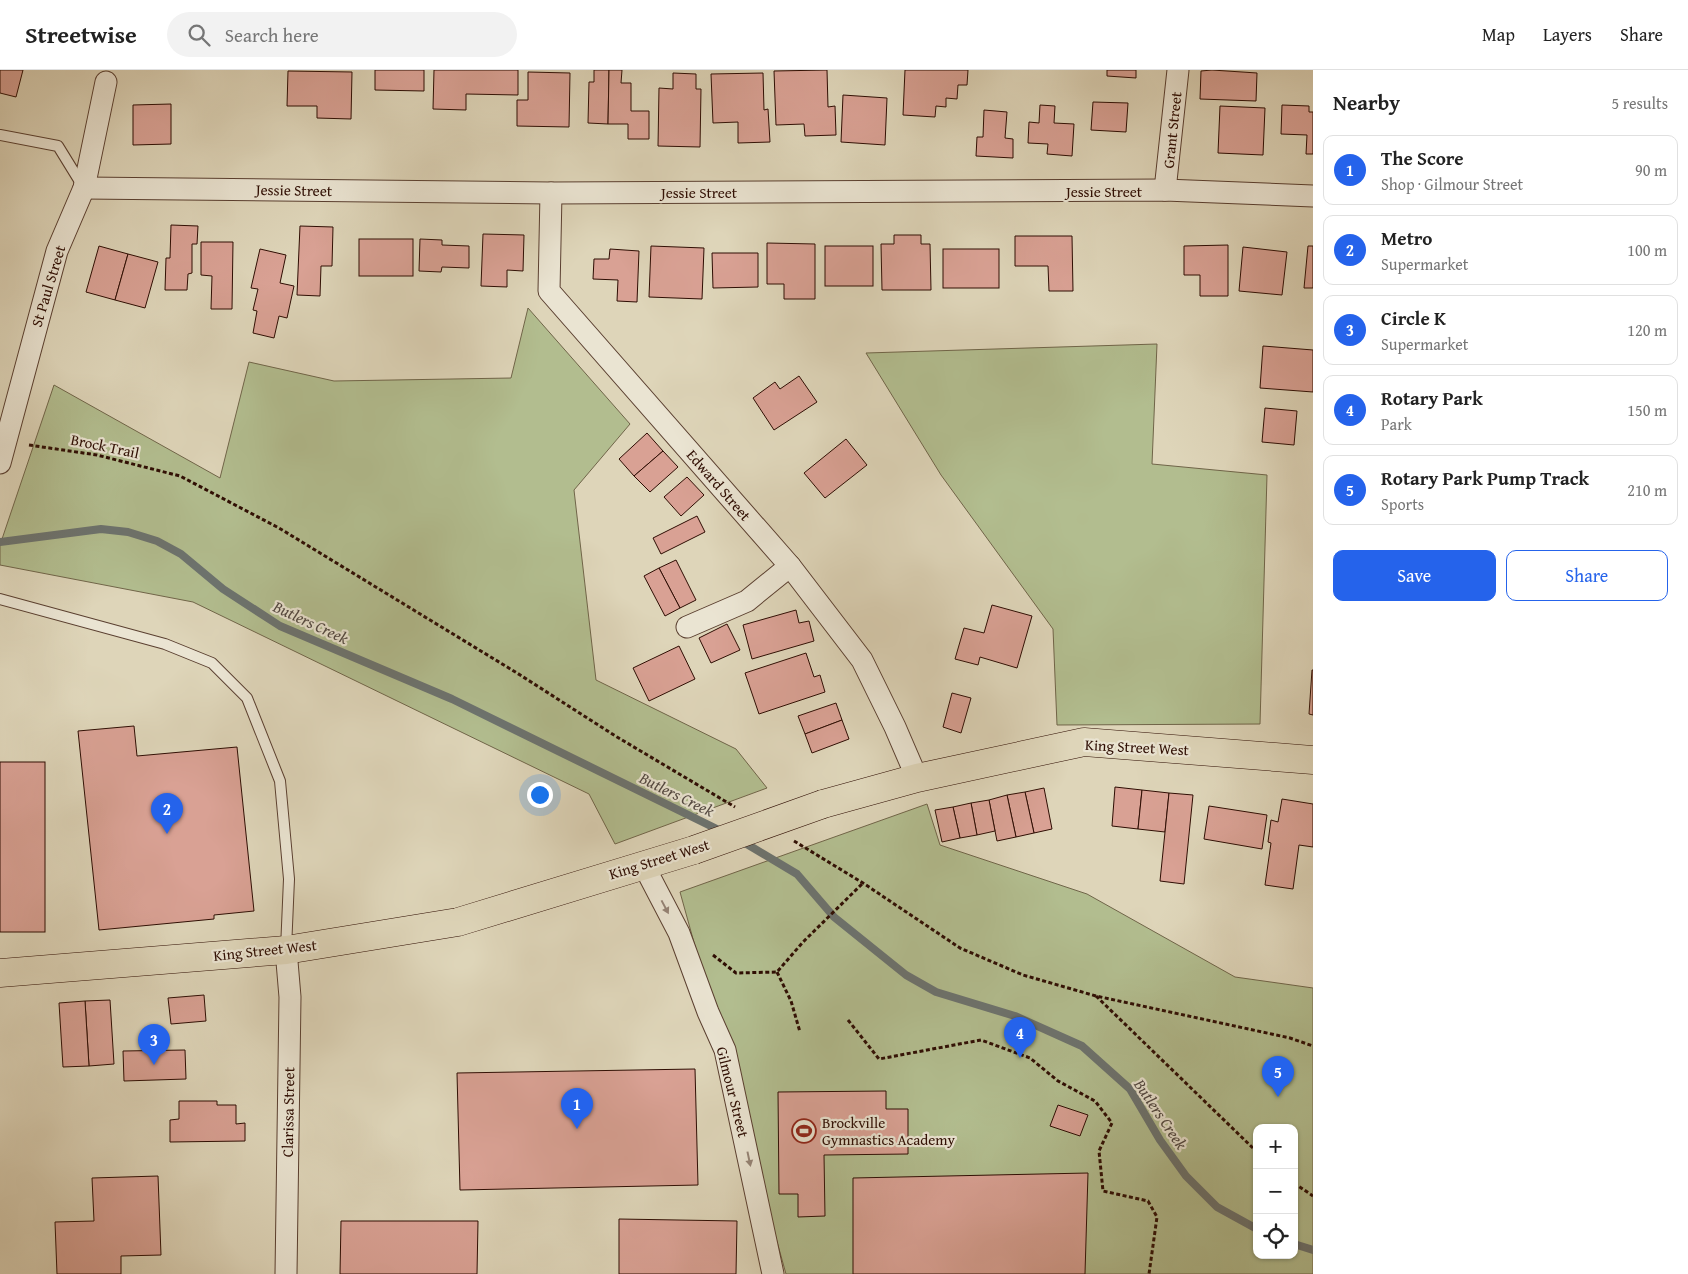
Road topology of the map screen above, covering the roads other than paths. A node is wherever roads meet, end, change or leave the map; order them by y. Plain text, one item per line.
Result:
1 (1178, 70) edge
2 (106, 82) dead end
3 (0, 135) edge
4 (84, 188) junction
5 (1165, 190) junction
6 (551, 193) junction
7 (1313, 196) edge
8 (0, 463) edge
9 (790, 566) junction
10 (0, 599) edge
11 (687, 627) dead end
12 (1313, 760) edge
13 (917, 778) junction
14 (642, 864) junction
15 (286, 950) junction
16 (0, 973) edge
17 (286, 1274) edge
18 (773, 1274) edge

1 - 5 street, Grant Street
2 - 4 street, St Paul Street
3 - 4 lane
4 - 6 street, Jessie Street
4 - 8 street, St Paul Street
5 - 6 street, Jessie Street
5 - 7 street, Jessie Street
6 - 9 street, Edward Street
9 - 11 street
9 - 13 street, Edward Street
10 - 15 lane
12 - 13 main road, King Street West
13 - 14 main road, King Street West, bridge
14 - 15 main road, King Street West
14 -> 18 street, Gilmour Street
15 - 16 main road, King Street West
15 - 17 street, Clarissa Street

